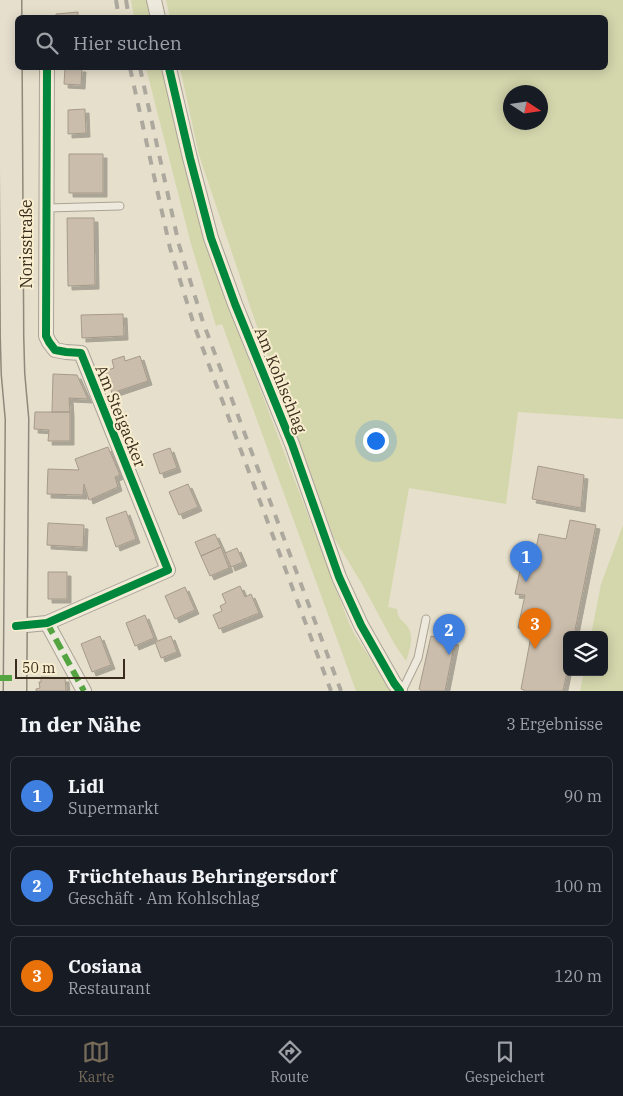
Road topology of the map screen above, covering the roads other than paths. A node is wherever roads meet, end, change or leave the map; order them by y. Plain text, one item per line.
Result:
1 (10, 0) edge
2 (24, 0) edge
3 (154, 0) edge
4 (24, 15) edge
5 (157, 15) edge
6 (24, 70) edge
7 (47, 70) edge
8 (169, 70) edge
9 (120, 206) dead end
10 (47, 208) junction
11 (17, 420) junction
12 (426, 619) dead end
13 (47, 623) junction
14 (16, 626) junction
15 (14, 691) edge
16 (84, 691) edge
17 (401, 691) edge

1 - 11 main road, Norisstraße
2 - 4 main road
3 - 5 street
6 - 11 main road, Norisstraße
7 - 10 street, Am Steigacker
8 - 17 street, Am Kohlschlag
9 - 10 lane
10 - 13 street, Am Steigacker
11 - 14 main road, Norisstraße
12 - 17 lane
13 - 14 street, Am Steigacker
13 - 16 street
14 - 15 main road, Norisstraße

